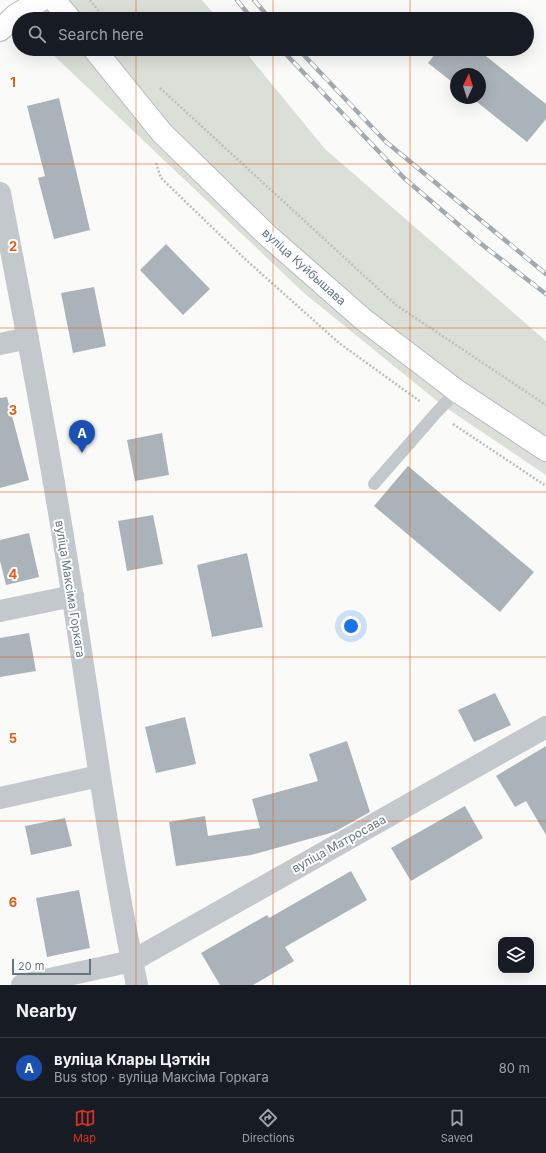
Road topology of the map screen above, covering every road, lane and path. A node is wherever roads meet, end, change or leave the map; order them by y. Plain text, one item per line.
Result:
1 (41, 0) edge
2 (54, 0) edge
3 (90, 0) edge
4 (21, 12) edge
5 (64, 12) edge
6 (99, 12) edge
7 (12, 19) edge
8 (0, 30) edge
9 (100, 56) edge
10 (157, 86) dead end
11 (0, 193) edge
12 (28, 338) junction
13 (0, 344) edge
14 (457, 392) junction
15 (546, 404) edge
16 (546, 450) edge
17 (374, 484) dead end
18 (72, 596) junction
19 (0, 611) edge
20 (546, 727) edge
21 (99, 776) junction
22 (0, 798) edge
23 (132, 961) junction
24 (22, 985) edge
25 (137, 985) edge

1 - 4 main road
2 - 5 main road
3 - 6 path
7 - 8 main road
9 - 14 main road, вуліца Куйбышава
10 - 15 path
11 - 12 street, вуліца Максіма Горкага
12 - 13 street
12 - 18 street, вуліца Максіма Горкага
14 - 16 main road, вуліца Куйбышава
14 - 17 lane
18 - 19 street
18 - 21 street, вуліца Максіма Горкага
20 - 23 street, вуліца Матросава
21 - 22 street
21 - 23 street, вуліца Максіма Горкага
23 - 24 street, вуліца Матросава
23 - 25 street, вуліца Максіма Горкага

